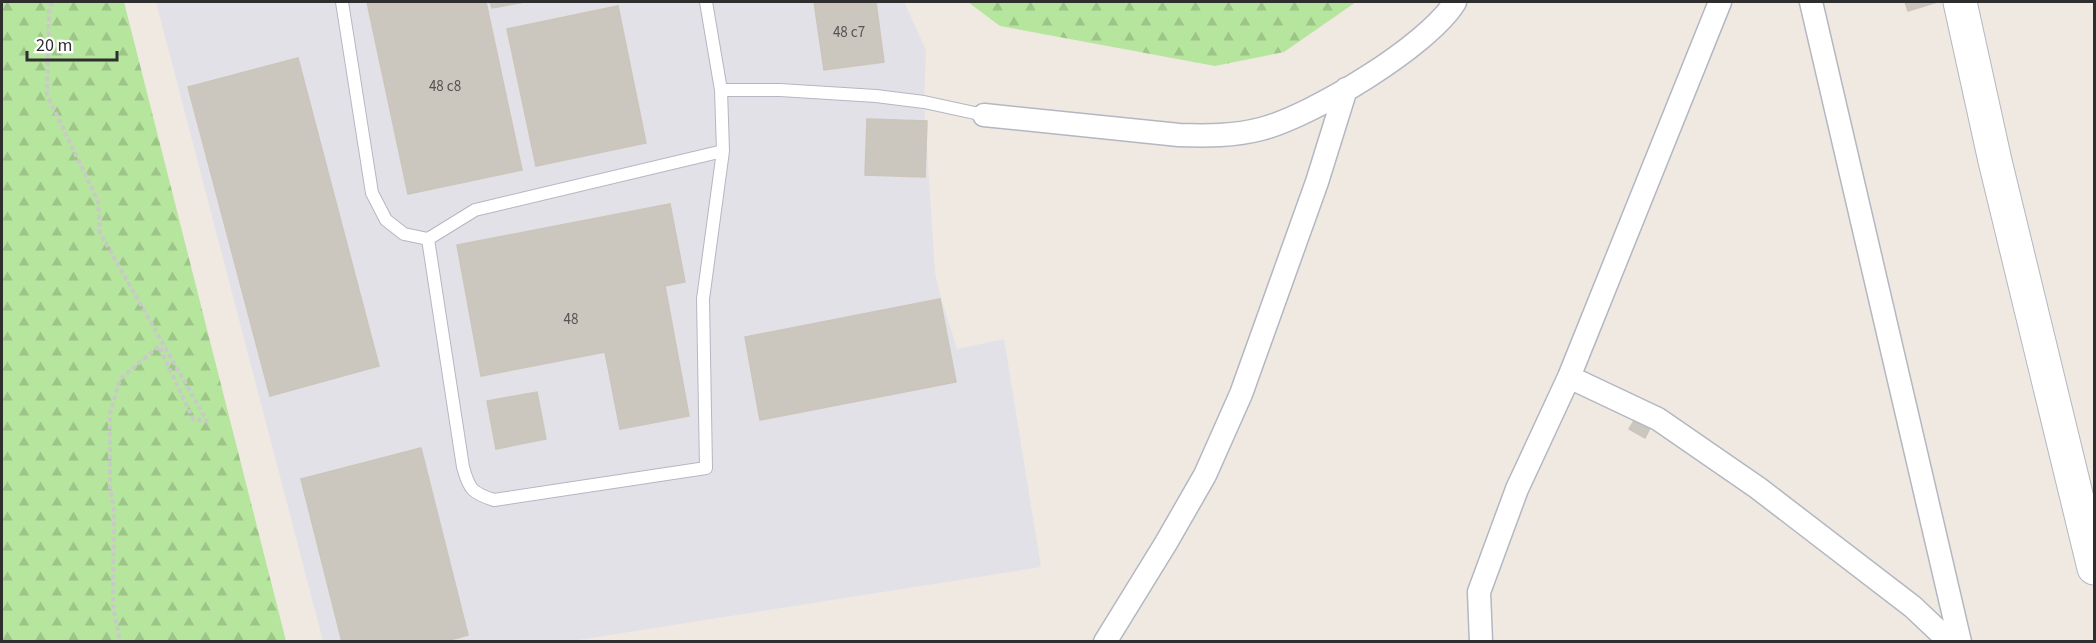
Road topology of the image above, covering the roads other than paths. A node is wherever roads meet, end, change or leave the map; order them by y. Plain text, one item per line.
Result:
1 (342, 2) edge
2 (706, 2) edge
3 (1455, 2) edge
4 (1720, 2) edge
5 (1811, 2) edge
6 (1960, 2) edge
7 (1346, 89) junction
8 (721, 90) junction
9 (984, 116) joint
10 (723, 151) junction
11 (428, 239) junction
12 (1569, 377) junction
13 (2094, 568) edge
14 (1105, 642) edge
15 (1481, 642) edge
16 (1950, 642) edge
17 (1960, 642) edge

1 - 11 lane
2 - 8 lane
3 - 7 street
4 - 12 street
5 - 17 street
6 - 13 main road
7 - 9 street
7 - 14 street
8 - 9 lane
8 - 10 lane
10 - 11 lane
10 - 11 lane
12 - 15 street
12 - 16 street

